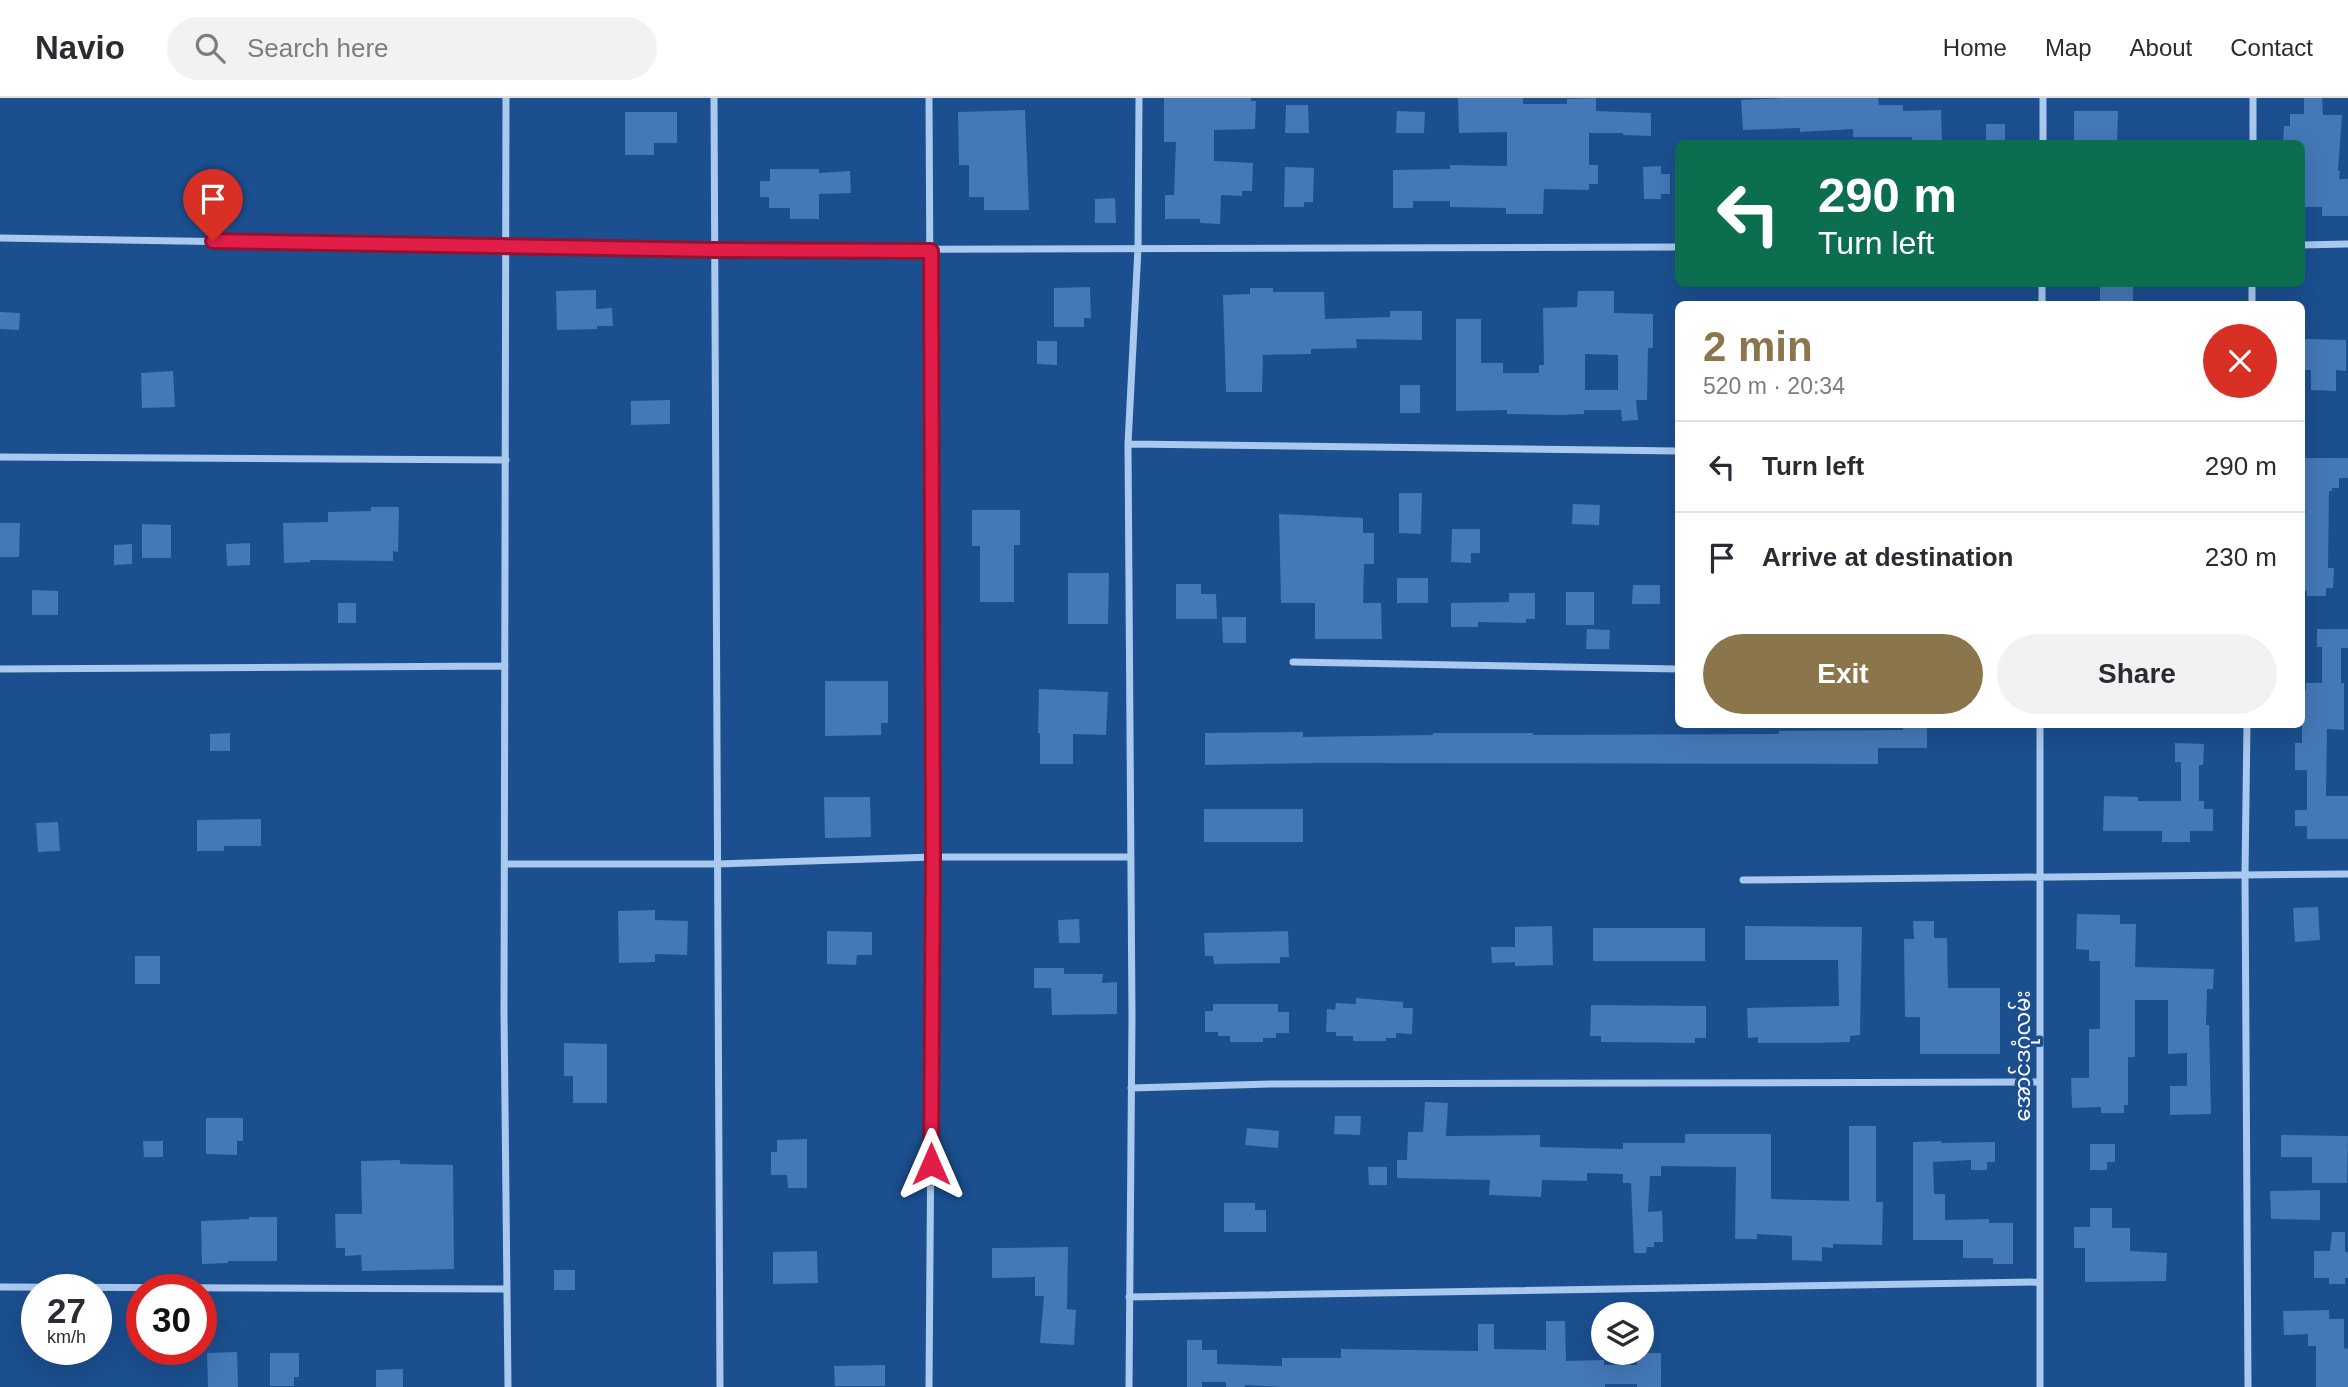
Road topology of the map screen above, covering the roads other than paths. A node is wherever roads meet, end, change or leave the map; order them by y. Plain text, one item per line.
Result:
1 (506, 98) edge
2 (714, 98) edge
3 (929, 98) edge
4 (1139, 98) edge
5 (2043, 98) edge
6 (2253, 98) edge
7 (2043, 140) edge
8 (2253, 140) edge
9 (0, 238) edge
10 (2348, 244) edge
11 (2305, 245) edge
12 (506, 246) junction
13 (1675, 247) edge
14 (1138, 248) junction
15 (714, 250) junction
16 (931, 251) junction
17 (1128, 444) junction
18 (1675, 451) edge
19 (0, 457) edge
20 (506, 460) junction
21 (1293, 662) dead end
22 (505, 666) junction
23 (0, 669) edge
24 (1675, 669) edge
25 (2040, 728) edge
26 (2247, 728) edge
27 (933, 857) junction
28 (1131, 857) junction
29 (505, 864) junction
30 (717, 864) junction
31 (2348, 874) edge
32 (2245, 875) junction
33 (2040, 877) junction
34 (1742, 880) dead end
35 (2039, 1082) junction
36 (1131, 1088) junction
37 (2039, 1282) junction
38 (0, 1286) edge
39 (507, 1289) junction
40 (1129, 1297) junction
41 (508, 1387) edge
42 (720, 1387) edge
43 (929, 1387) edge
44 (1129, 1387) edge
45 (2039, 1387) edge
46 (2248, 1387) edge

1 - 12 street
2 - 15 street
3 - 16 street
4 - 14 street
5 - 7 street
6 - 8 street
9 - 12 street
10 - 11 street
12 - 15 street
12 - 20 street
13 - 14 street
14 - 16 street
14 - 17 street
15 - 16 street
15 - 30 street
16 - 27 street
17 - 18 street
17 - 28 street
19 - 20 street
20 - 22 street
21 - 24 street
22 - 23 street
22 - 29 street
25 - 33 street, အောင်ဒဂုံလမ်း
26 - 32 street
27 - 28 street
27 - 30 street
27 - 43 street
28 - 36 street
29 - 30 street
29 - 39 street
30 - 42 street
31 - 32 street
32 - 33 street
32 - 46 street
33 - 34 street
33 - 35 street, အောင်ဒဂုံလမ်း
35 - 36 street
35 - 37 street, အောင်ဒဂုံလမ်း
36 - 40 street
37 - 40 street
37 - 45 street, အောင်ဒဂုံလမ်း
38 - 39 street
39 - 41 street
40 - 44 street

